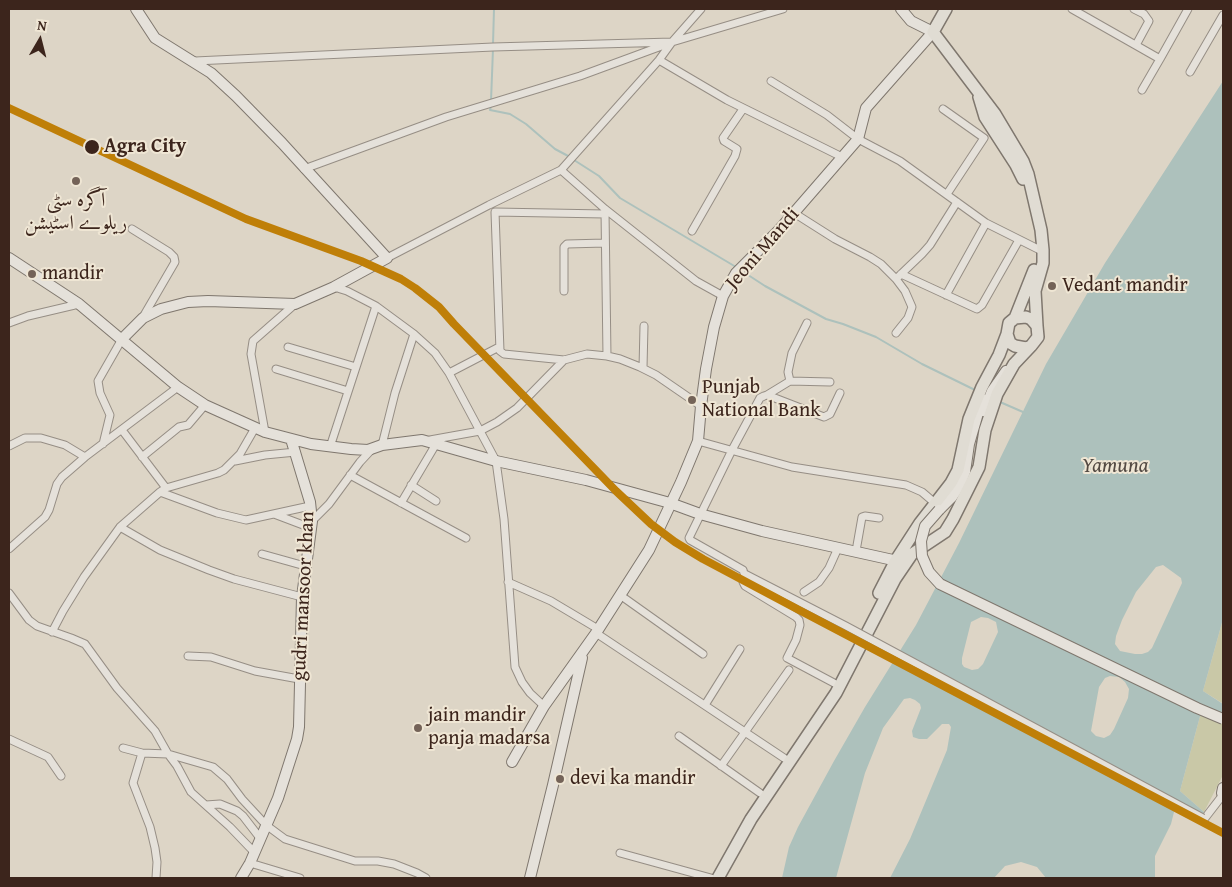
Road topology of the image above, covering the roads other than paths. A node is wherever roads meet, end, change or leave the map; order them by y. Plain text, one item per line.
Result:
1 (136, 9) edge
2 (701, 9) edge
3 (783, 9) edge
4 (901, 9) edge
5 (946, 9) edge
6 (1072, 9) edge
7 (1134, 9) edge
8 (1188, 9) edge
9 (1223, 15) edge
10 (932, 32) junction
11 (672, 42) junction
12 (1136, 45) junction
13 (1160, 59) junction
14 (659, 60) junction
15 (195, 61) junction
16 (1190, 72) dead end
17 (771, 81) dead end
18 (1142, 90) dead end
19 (977, 91) junction
20 (743, 109) junction
21 (943, 109) dead end
22 (988, 134) junction
23 (858, 138) junction
24 (842, 157) junction
25 (304, 169) junction
26 (561, 170) junction
27 (947, 194) junction
28 (957, 202) junction
29 (489, 205) junction
30 (496, 212) junction
31 (605, 212) junction
32 (794, 213) junction
33 (986, 223) junction
34 (132, 229) dead end
35 (692, 231) dead end
36 (1018, 240) junction
37 (605, 242) junction
38 (1038, 250) junction
39 (9, 258) edge
40 (387, 258) junction
41 (899, 276) junction
42 (334, 287) junction
43 (564, 291) dead end
44 (946, 295) junction
45 (723, 296) junction
46 (79, 304) junction
47 (295, 304) junction
48 (376, 306) junction
49 (142, 318) junction
50 (1015, 318) junction
51 (9, 323) edge
52 (807, 324) dead end
53 (644, 326) dead end
54 (1037, 326) junction
55 (896, 333) dead end
56 (414, 334) junction
57 (1006, 334) junction
58 (122, 339) junction
59 (1031, 346) junction
60 (288, 347) dead end
61 (500, 348) junction
62 (606, 356) junction
63 (564, 360) junction
64 (356, 366) junction
65 (643, 368) junction
66 (276, 369) dead end
67 (449, 373) junction
68 (790, 380) junction
69 (830, 382) dead end
70 (178, 387) junction
71 (348, 392) junction
72 (840, 393) dead end
73 (768, 395) junction
74 (987, 396) junction
75 (205, 405) junction
76 (701, 406) junction
77 (122, 430) junction
78 (260, 430) junction
79 (480, 432) junction
80 (291, 439) junction
81 (422, 440) junction
82 (698, 441) junction
83 (103, 444) junction
84 (436, 444) junction
85 (9, 446) edge
86 (378, 446) junction
87 (330, 447) junction
88 (732, 450) junction
89 (296, 452) junction
90 (85, 457) junction
91 (142, 457) junction
92 (235, 461) junction
93 (496, 461) junction
94 (350, 475) junction
95 (411, 485) junction
96 (163, 490) junction
97 (436, 501) dead end
98 (401, 503) junction
99 (670, 503) junction
100 (310, 506) junction
101 (937, 507) junction
102 (273, 514) junction
103 (700, 514) junction
104 (879, 518) dead end
105 (312, 524) junction
106 (120, 527) junction
107 (466, 538) dead end
108 (838, 548) junction
109 (9, 549) edge
110 (856, 551) junction
111 (262, 554) dead end
112 (900, 562) junction
113 (305, 566) junction
114 (744, 577) junction
115 (508, 582) junction
116 (804, 592) dead end
117 (9, 593) edge
118 (620, 595) junction
119 (302, 597) junction
120 (597, 631) junction
121 (52, 632) junction
122 (740, 649) dead end
123 (583, 652) junction
124 (703, 654) dead end
125 (188, 656) dead end
126 (789, 670) dead end
127 (299, 679) junction
128 (834, 683) junction
129 (705, 705) junction
130 (544, 706) junction
131 (1223, 719) edge
132 (746, 732) junction
133 (680, 736) dead end
134 (9, 739) edge
135 (123, 748) dead end
136 (142, 753) junction
137 (168, 754) junction
138 (784, 758) junction
139 (512, 762) dead end
140 (721, 766) junction
141 (61, 776) dead end
142 (760, 793) junction
143 (1223, 793) edge
144 (206, 806) junction
145 (266, 825) junction
146 (260, 838) junction
147 (254, 852) junction
148 (620, 852) dead end
149 (250, 863) junction
150 (156, 878) edge
151 (241, 878) edge
152 (300, 878) edge
153 (426, 878) edge
154 (530, 878) edge
155 (711, 878) edge
156 (718, 878) edge

1 - 15 main road
2 - 11 street
3 - 11 street
4 - 10 main road
5 - 10 main road
6 - 12 street
7 - 12 street
8 - 13 street
9 - 16 street
10 - 19 main road
10 - 23 main road, Jeoni Mandi
11 - 14 street
11 - 15 street
11 - 25 street
12 - 13 street
13 - 18 street
14 - 20 street
14 - 26 street
15 - 25 main road
17 - 23 street
19 - 22 main road
19 - 54 main road
20 - 24 street
20 - 35 street
21 - 22 street
22 - 27 street
22 - 38 main road
23 - 24 main road, Jeoni Mandi
23 - 27 street
24 - 32 main road, Jeoni Mandi
25 - 40 main road
26 - 29 street
26 - 31 street
27 - 28 street
28 - 33 street
28 - 41 street
29 - 30 street
29 - 40 street
30 - 31 street
30 - 61 street
31 - 37 street
31 - 45 street
32 - 41 street
32 - 45 main road, Jeoni Mandi
33 - 36 street
33 - 44 street
34 - 49 street
36 - 38 street
36 - 44 street
37 - 43 street
37 - 62 street
38 - 50 main road
39 - 46 main road
40 - 42 main road
41 - 44 street
41 - 55 street
42 - 47 main road
42 - 48 street
45 - 76 main road, Jeoni Mandi
46 - 51 street
46 - 58 main road
47 - 49 main road
47 - 78 street
48 - 56 street
48 - 64 street
49 - 58 main road
50 - 54 main road
50 - 57 main road
52 - 68 street
53 - 65 street
54 - 59 main road
56 - 67 street
56 - 86 street
57 - 59 main road
57 - 74 main road
58 - 70 main road
58 - 83 street
59 - 74 main road
60 - 64 street
61 - 63 street
61 - 67 street
62 - 63 street
62 - 65 street
63 - 79 street
64 - 71 street
65 - 76 street
66 - 71 street
67 - 79 street
68 - 69 street
68 - 73 street
70 - 75 main road
70 - 77 street
71 - 87 street
72 - 73 street
73 - 88 street
74 - 101 main road
74 - 101 main road
74 - 112 main road
75 - 78 main road
75 - 91 street
76 - 82 main road, Jeoni Mandi
77 - 83 street
77 - 91 street
78 - 80 main road
78 - 92 street
79 - 81 street
79 - 93 street
80 - 87 main road
80 - 89 main road, gudri mansoor khan
81 - 84 main road
81 - 86 main road
82 - 88 street
82 - 99 main road, Jeoni Mandi
83 - 90 street
84 - 93 main road
84 - 95 street
85 - 90 street
86 - 87 main road
86 - 94 street
88 - 101 street
88 - 103 street
89 - 92 street
89 - 100 main road, gudri mansoor khan
90 - 109 street
91 - 96 street
92 - 96 street
93 - 99 main road
93 - 115 street
94 - 98 street
94 - 105 street
95 - 97 street
95 - 98 street
96 - 102 street
96 - 106 street
98 - 107 street
99 - 103 main road
99 - 118 main road, Jeoni Mandi
100 - 102 street
100 - 105 main road, gudri mansoor khan
101 - 112 main road
101 - 131 main road, bridge
102 - 105 street
103 - 108 main road
103 - 114 street
104 - 110 street
105 - 113 main road, gudri mansoor khan
106 - 119 street
106 - 121 street
108 - 110 main road
108 - 116 street
110 - 112 main road
111 - 113 street
112 - 128 main road
112 - 156 main road
113 - 119 main road, gudri mansoor khan
114 - 128 street
114 - 143 street, bridge
115 - 120 street
115 - 130 street
117 - 121 street
118 - 120 main road, Jeoni Mandi
118 - 124 street
119 - 127 main road, gudri mansoor khan
120 - 123 main road, Jeoni Mandi
120 - 129 street
121 - 137 street
122 - 129 street
123 - 130 main road, Jeoni Mandi
123 - 154 main road
125 - 127 street
126 - 132 street
127 - 145 main road, gudri mansoor khan
128 - 138 main road
129 - 132 street
130 - 139 main road, Jeoni Mandi
132 - 138 street
132 - 140 street
133 - 140 street
134 - 141 street
135 - 136 street
136 - 137 street
136 - 150 street
137 - 144 street
137 - 145 street
138 - 142 main road
140 - 142 street
142 - 155 main road
144 - 146 street
144 - 147 street
145 - 146 main road, gudri mansoor khan
145 - 153 street
146 - 147 main road, gudri mansoor khan
147 - 149 main road, gudri mansoor khan
148 - 155 street
149 - 151 main road, gudri mansoor khan
149 - 152 street

